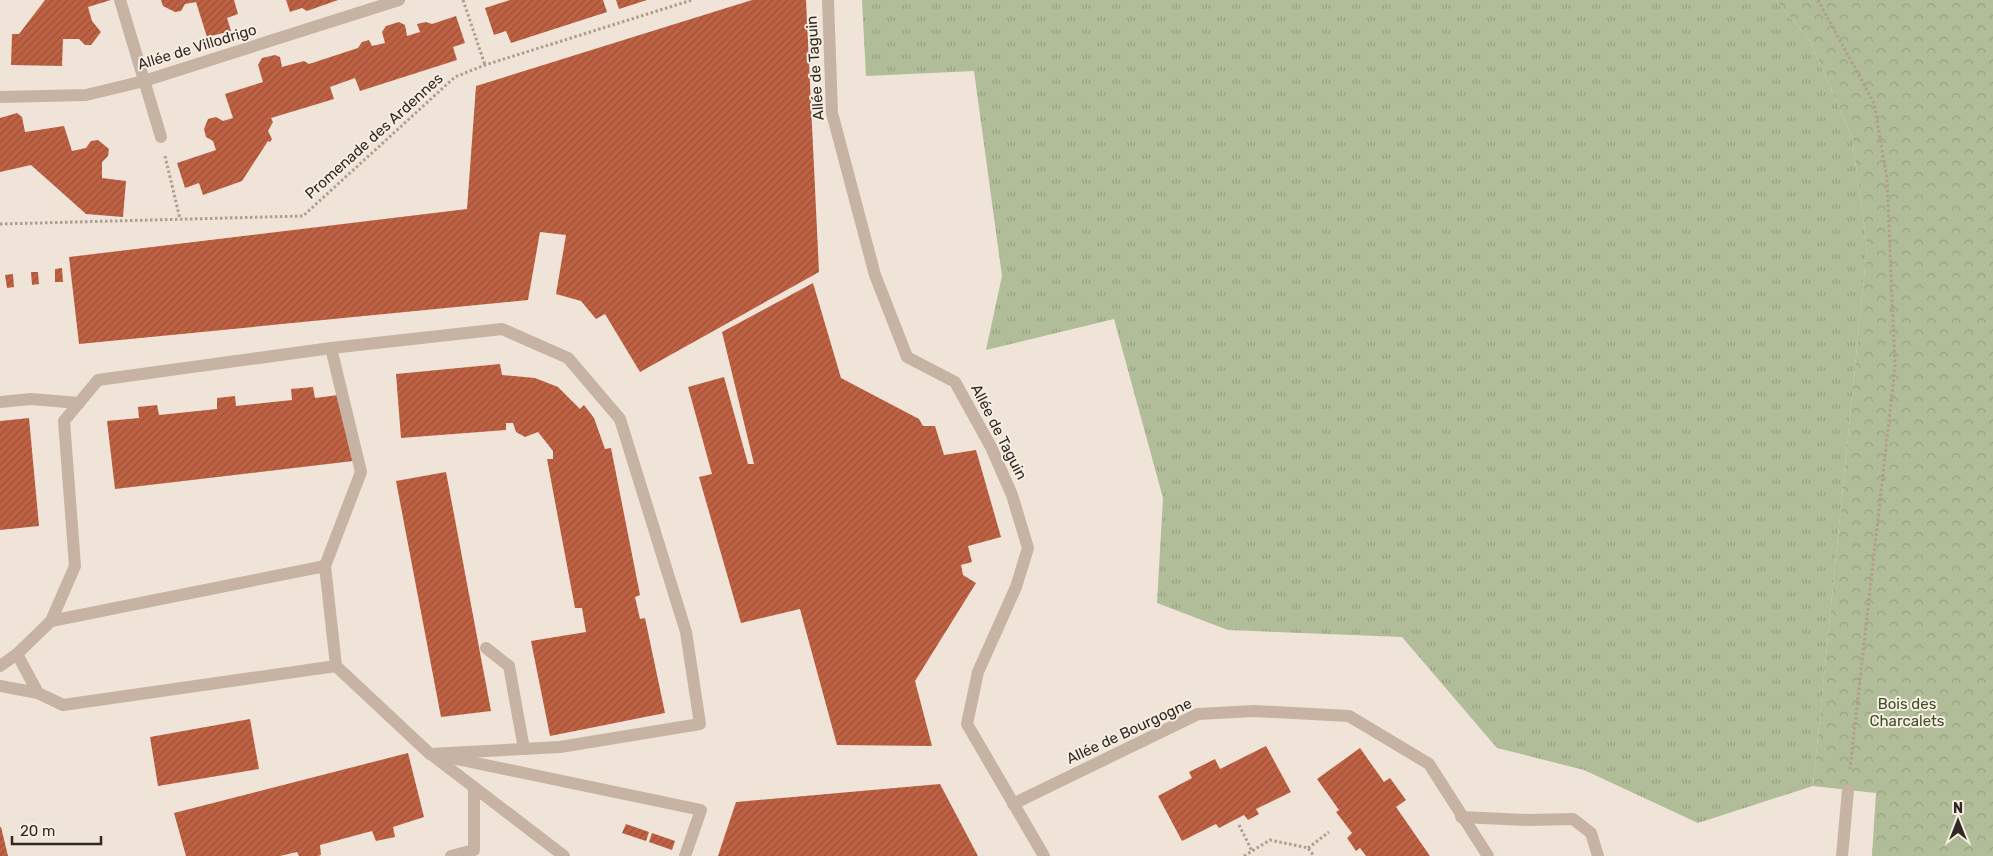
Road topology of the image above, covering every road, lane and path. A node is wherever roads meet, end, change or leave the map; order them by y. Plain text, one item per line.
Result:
1 (120, 0) edge
2 (396, 0) edge
3 (463, 0) edge
4 (692, 0) edge
5 (828, 0) edge
6 (1818, 0) edge
7 (485, 64) junction
8 (144, 81) junction
9 (0, 97) edge
10 (160, 137) joint
11 (180, 219) junction
12 (0, 224) edge
13 (331, 348) junction
14 (0, 402) edge
15 (79, 403) junction
16 (326, 566) junction
17 (51, 621) junction
18 (486, 648) dead end
19 (17, 654) junction
20 (0, 666) edge
21 (336, 666) junction
22 (0, 686) edge
23 (38, 693) junction
24 (524, 749) junction
25 (430, 754) junction
26 (474, 788) junction
27 (1848, 790) joint
28 (1013, 804) junction
29 (1461, 817) junction
30 (1239, 825) dead end
31 (1329, 832) dead end
32 (1308, 848) junction
33 (1252, 851) junction
34 (451, 856) edge
35 (564, 856) edge
36 (685, 856) edge
37 (1044, 856) edge
38 (1244, 856) edge
39 (1314, 856) edge
40 (1488, 856) edge
41 (1598, 856) edge
42 (1842, 856) edge

1 - 8 street
2 - 8 street, Allée de Villodrigo
3 - 7 path
4 - 7 path, Promenade des Ardennes
5 - 28 street, Allée de Taguin
6 - 27 path
7 - 11 path, Promenade des Ardennes
8 - 9 street, Allée de Villodrigo
8 - 10 street
10 - 11 path
11 - 12 path, Promenade des Ardennes
13 - 15 street
13 - 16 street
13 - 24 street
14 - 15 street
15 - 17 street
16 - 17 street
16 - 21 street
17 - 19 street
18 - 24 street
19 - 20 street
19 - 23 street
21 - 23 street
21 - 25 street
22 - 23 street
24 - 25 street
25 - 26 street
25 - 36 street
26 - 34 street
26 - 35 street
27 - 42 street
28 - 29 street, Allée de Bourgogne
28 - 37 street, Allée de Taguin
29 - 40 street, Allée de Bourgogne
29 - 41 street
30 - 33 path
31 - 32 path
32 - 33 path
32 - 39 path
33 - 38 path

